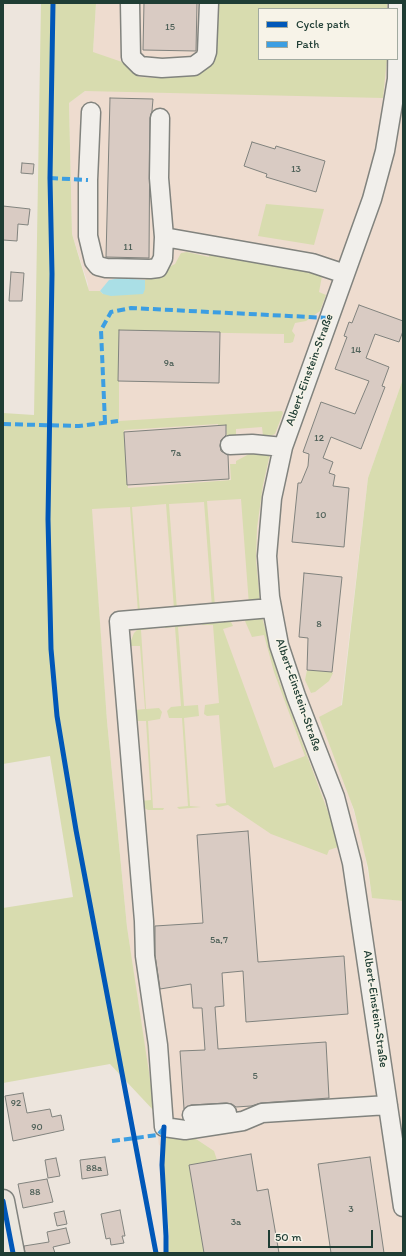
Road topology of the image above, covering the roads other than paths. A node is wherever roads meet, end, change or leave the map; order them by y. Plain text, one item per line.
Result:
1 (130, 3) edge
2 (209, 3) edge
3 (397, 60) edge
4 (91, 112) dead end
5 (160, 118) dead end
6 (164, 236) junction
7 (345, 274) junction
8 (230, 445) dead end
9 (283, 447) junction
10 (271, 608) junction
11 (388, 1105) junction
12 (262, 1113) junction
13 (192, 1115) dead end
14 (3, 1200) edge
15 (403, 1207) edge
16 (13, 1253) edge

1 - 2 street
3 - 7 street, Albert-Einstein-Straße
4 - 6 street
5 - 6 street
6 - 7 street
7 - 9 street, Albert-Einstein-Straße
8 - 9 street
9 - 10 street, Albert-Einstein-Straße
10 - 11 street, Albert-Einstein-Straße
10 - 12 street
11 - 12 street
11 - 15 street, Albert-Einstein-Straße
12 - 13 street
14 - 16 main road

